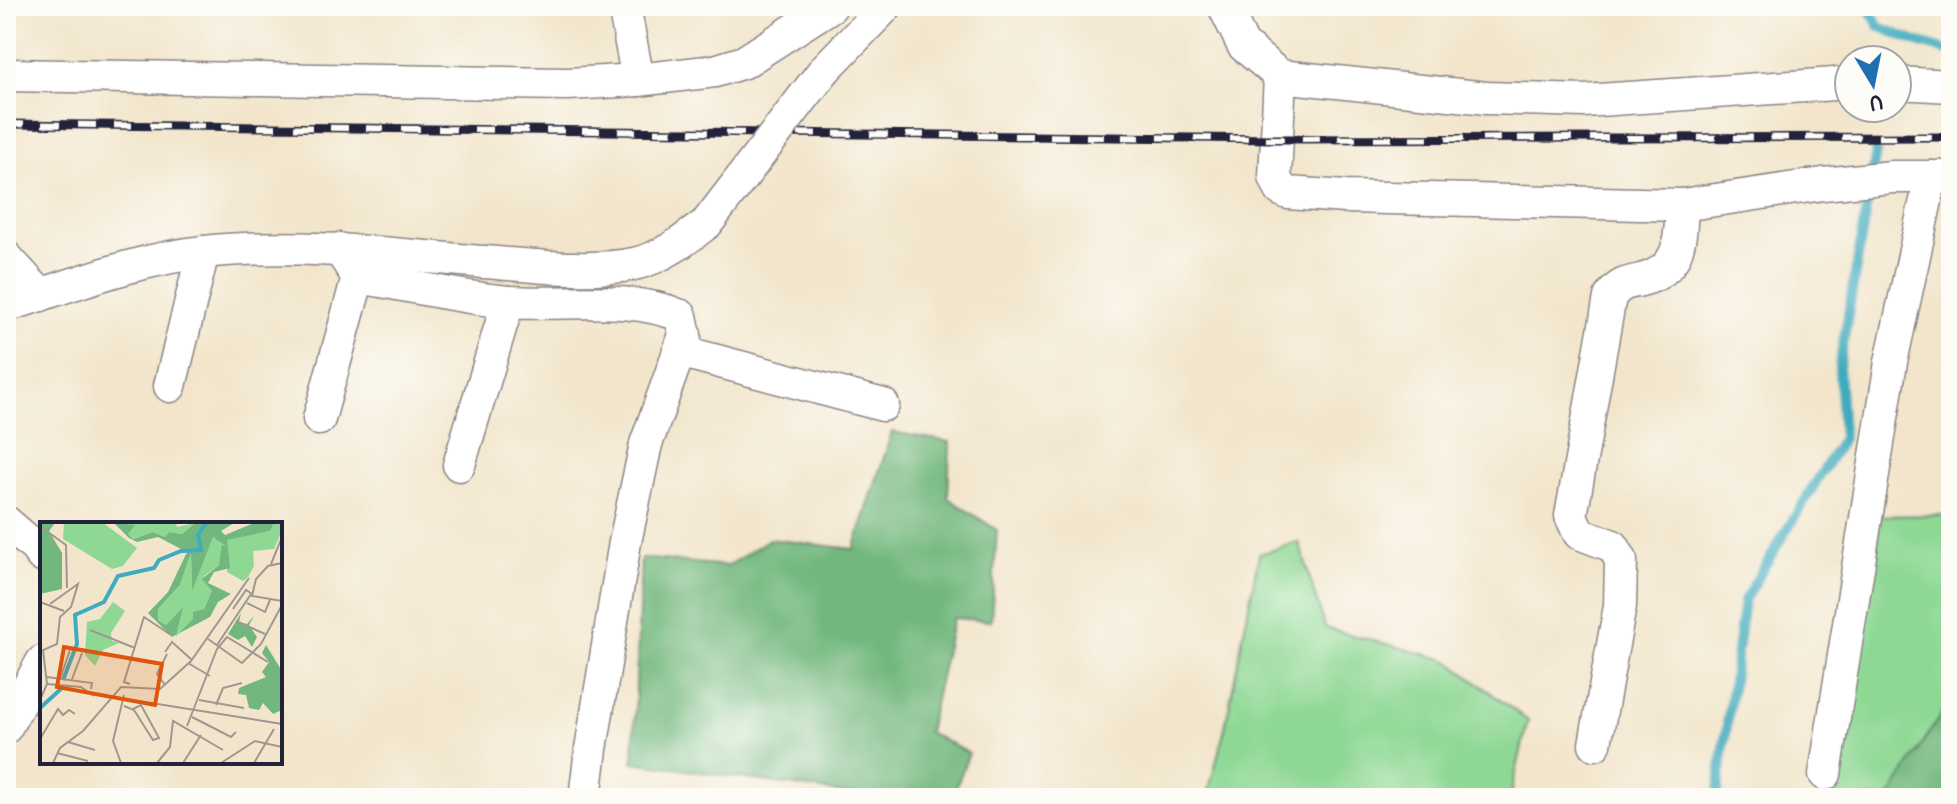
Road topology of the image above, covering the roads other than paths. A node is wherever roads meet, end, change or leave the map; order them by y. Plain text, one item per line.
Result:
1 (624, 6) edge
2 (831, 6) edge
3 (886, 6) edge
4 (1224, 6) edge
5 (6, 75) edge
6 (1280, 76) junction
7 (638, 80) junction
8 (1833, 84) edge
9 (1913, 84) edge
10 (1951, 86) edge
11 (1941, 177) edge
12 (1682, 205) junction
13 (339, 249) junction
14 (203, 252) junction
15 (6, 257) edge
16 (358, 277) junction
17 (41, 295) junction
18 (508, 302) junction
19 (6, 306) edge
20 (679, 351) junction
21 (170, 386) dead end
22 (883, 405) dead end
23 (319, 419) dead end
24 (459, 465) dead end
25 (6, 522) edge
26 (40, 554) edge
27 (40, 666) edge
28 (6, 727) edge
29 (1595, 744) dead end
30 (1825, 774) dead end
31 (585, 798) edge

1 - 7 street
2 - 7 street
3 - 13 street, bridge
4 - 6 street
5 - 7 street
6 - 8 street
6 - 12 street
9 - 10 street
11 - 12 street
11 - 30 street
12 - 29 street
13 - 14 street
13 - 16 street
14 - 17 street
14 - 21 street
15 - 17 street
16 - 18 street
16 - 23 street
17 - 19 street
18 - 20 street
18 - 24 street
20 - 22 street
20 - 31 street
25 - 26 street
27 - 28 street

